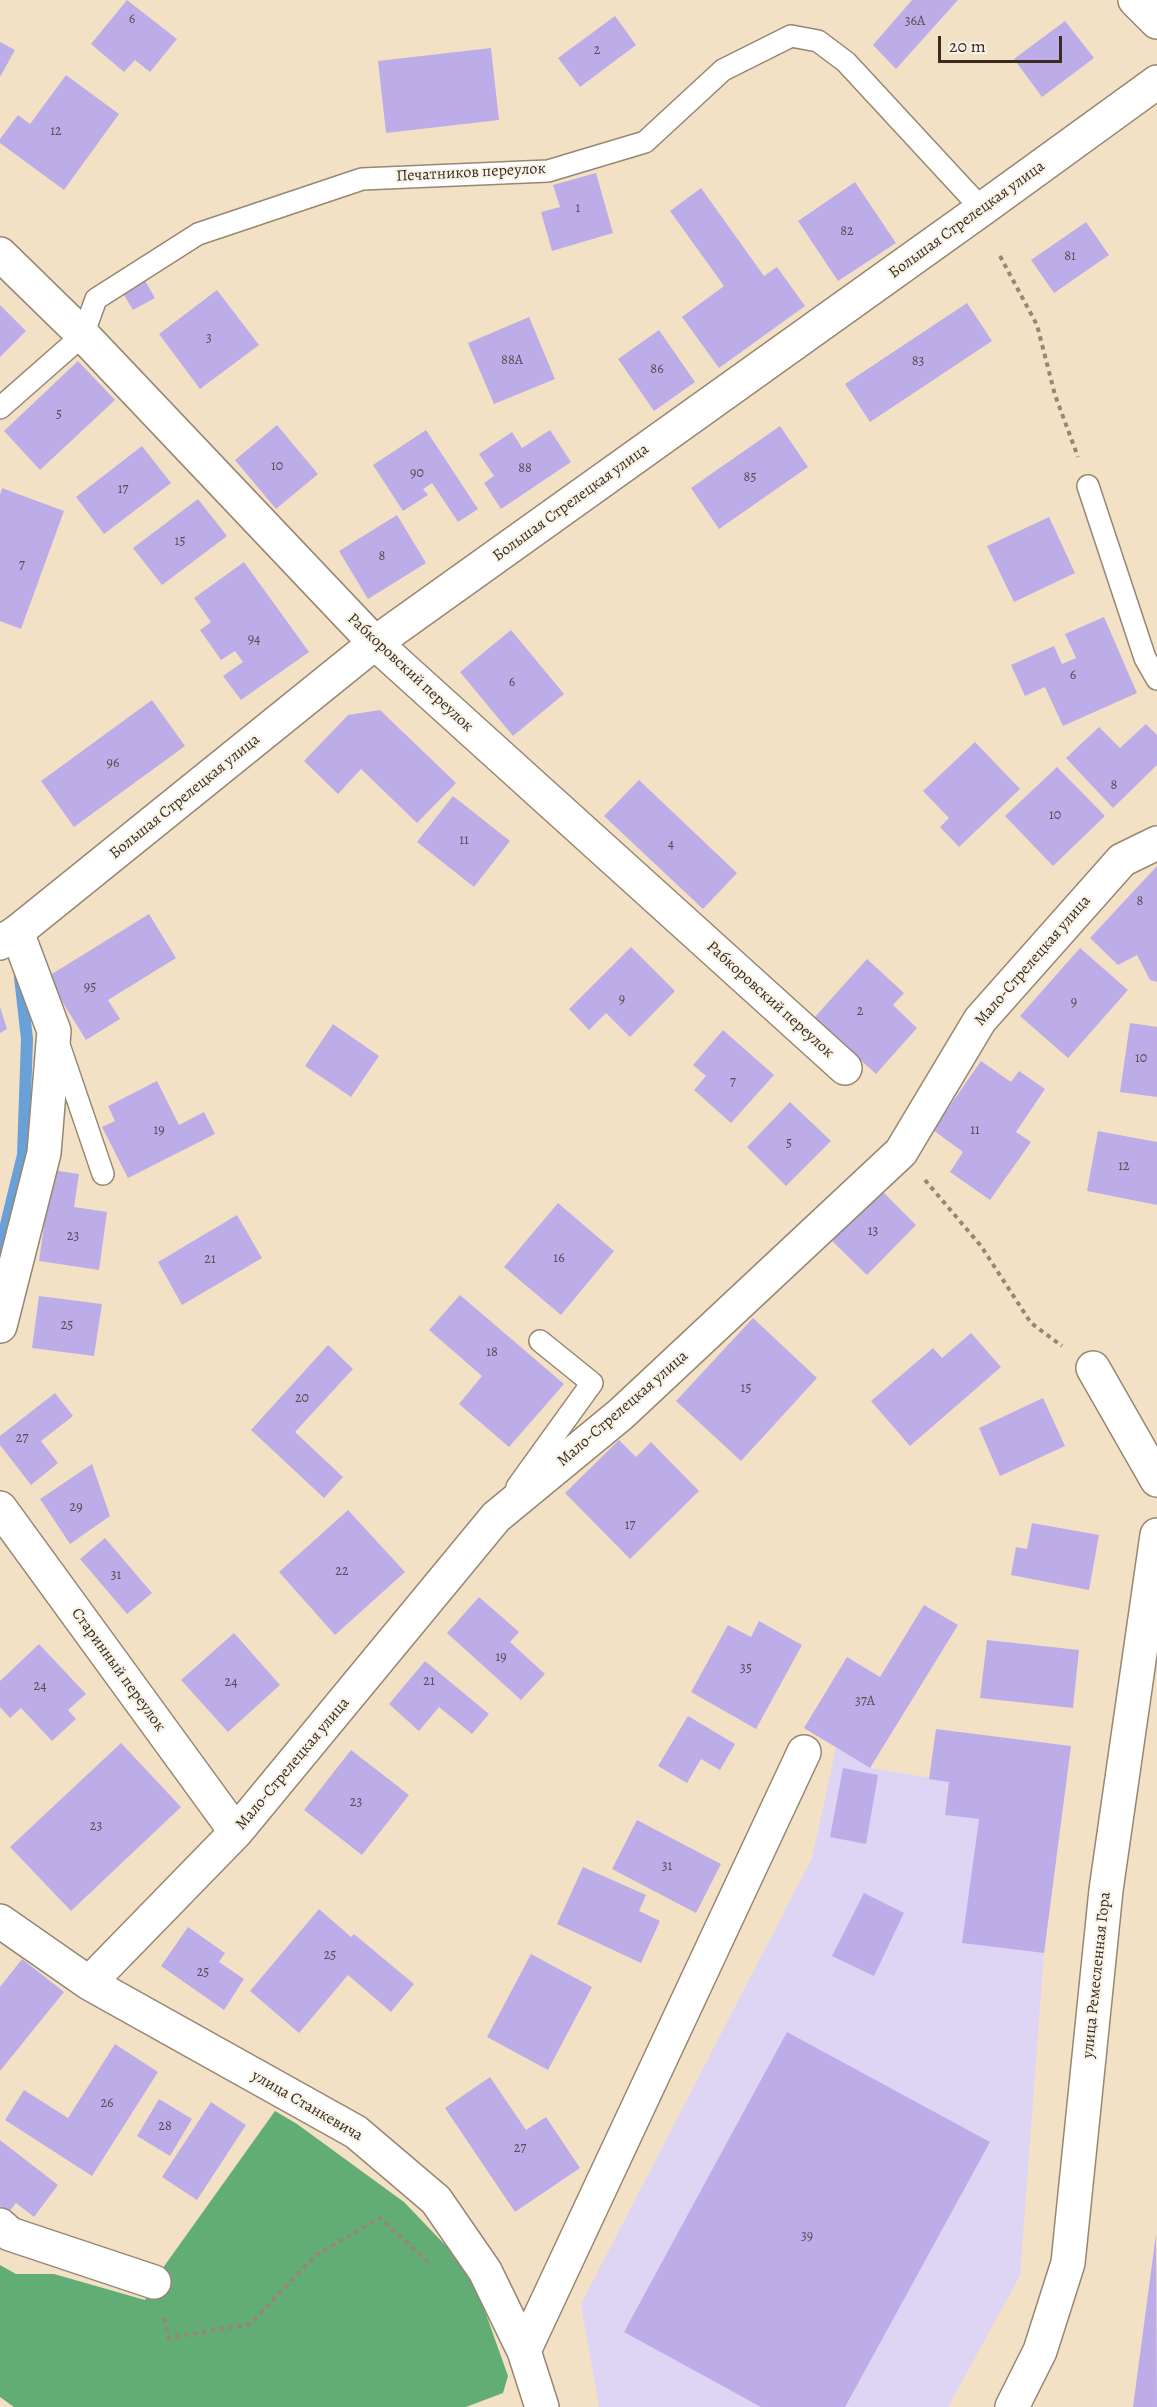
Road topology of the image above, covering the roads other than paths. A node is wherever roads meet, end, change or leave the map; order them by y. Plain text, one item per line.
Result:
1 (1135, 0) edge
2 (1157, 22) edge
3 (1157, 82) edge
4 (982, 209) junction
5 (0, 254) edge
6 (83, 335) junction
7 (0, 408) edge
8 (1088, 486) road end
9 (375, 643) junction
10 (1157, 679) edge
11 (1157, 843) edge
12 (9, 937) edge
13 (54, 1030) junction
14 (845, 1068) dead end
15 (103, 1174) dead end
16 (0, 1326) edge
17 (540, 1341) dead end
18 (1093, 1368) road end
19 (1157, 1480) edge
20 (0, 1508) edge
21 (496, 1517) junction
22 (1157, 1535) edge
23 (804, 1752) dead end
24 (236, 1832) junction
25 (0, 1921) edge
26 (89, 1983) junction
27 (0, 2225) edge
28 (154, 2282) road end
29 (524, 2351) junction
30 (542, 2407) edge
31 (1012, 2407) edge

1 - 2 street
3 - 4 street, Большая Стрелецкая улица
4 - 6 lane, Печатников переулок
4 - 9 street, Большая Стрелецкая улица
5 - 6 street, Рабкоровский переулок
6 - 7 lane, Печатников переулок
6 - 9 street, Рабкоровский переулок
8 - 10 lane
9 - 12 street, Большая Стрелецкая улица
9 - 14 street, Рабкоровский переулок
11 - 21 street, Мало-Стрелецкая улица
12 - 13 street
13 - 15 lane
13 - 16 street
17 - 21 lane
18 - 19 street
20 - 24 street, Старинный переулок
21 - 24 street, Мало-Стрелецкая улица
22 - 31 street, улица Ремесленная Гора
23 - 29 street
24 - 26 street, Мало-Стрелецкая улица
25 - 26 street, улица Станкевича
26 - 29 street, улица Станкевича
27 - 28 street
29 - 30 street, улица Станкевича

